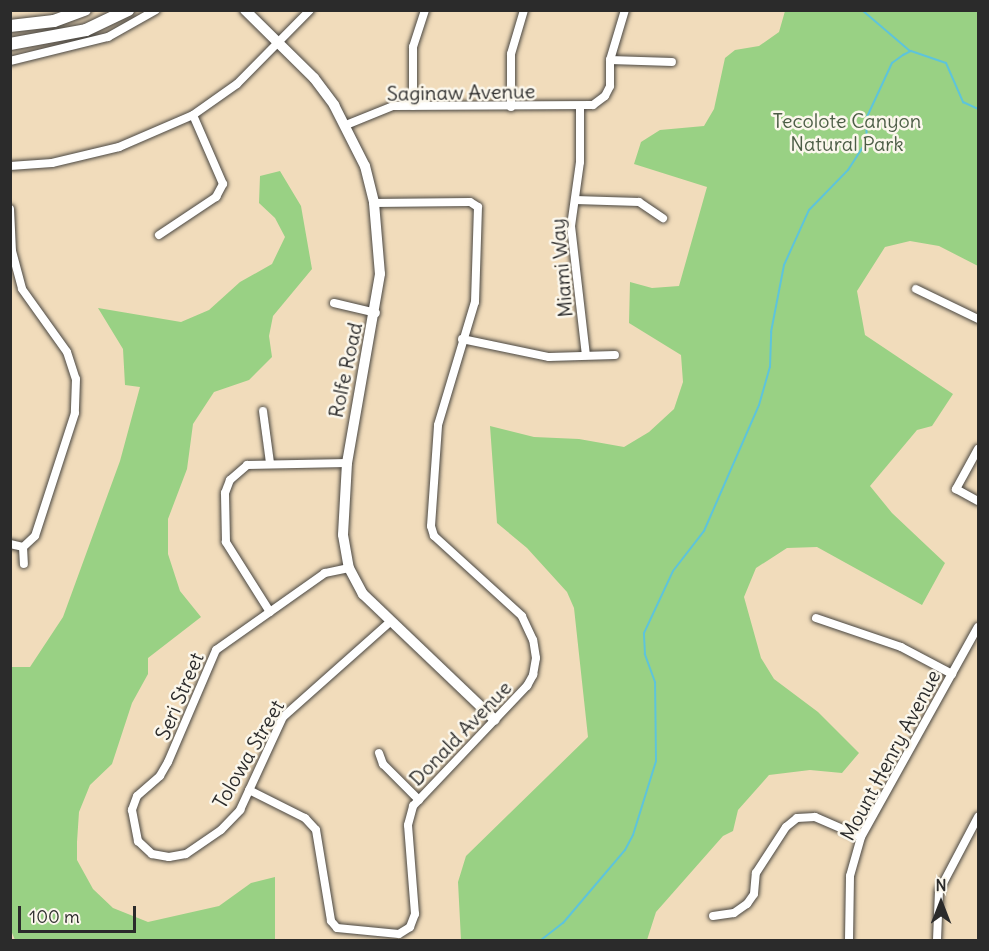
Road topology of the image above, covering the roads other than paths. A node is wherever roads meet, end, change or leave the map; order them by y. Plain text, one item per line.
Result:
1 (86, 10) edge
2 (128, 10) edge
3 (156, 10) edge
4 (245, 10) edge
5 (310, 10) edge
6 (425, 10) edge
7 (524, 10) edge
8 (625, 10) edge
9 (10, 26) edge
10 (10, 44) edge
11 (279, 44) junction
12 (10, 60) edge
13 (610, 60) junction
14 (672, 62) dead end
15 (413, 106) junction
16 (510, 107) junction
17 (580, 108) junction
18 (193, 115) junction
19 (346, 125) junction
20 (10, 166) edge
21 (575, 200) junction
22 (374, 203) junction
23 (10, 209) edge
24 (663, 219) dead end
25 (159, 235) dead end
26 (916, 289) dead end
27 (334, 303) dead end
28 (376, 313) junction
29 (978, 319) edge
30 (462, 339) junction
31 (586, 355) junction
32 (615, 356) dead end
33 (263, 411) dead end
34 (978, 449) edge
35 (270, 463) junction
36 (347, 464) junction
37 (978, 501) edge
38 (10, 544) edge
39 (23, 547) junction
40 (24, 564) dead end
41 (349, 568) junction
42 (270, 612) junction
43 (816, 618) dead end
44 (390, 622) junction
45 (978, 627) edge
46 (952, 674) junction
47 (495, 720) junction
48 (379, 753) dead end
49 (249, 790) junction
50 (419, 800) junction
51 (978, 817) edge
52 (861, 837) junction
53 (152, 854) joint
54 (713, 916) dead end
55 (375, 937) edge
56 (849, 940) edge
57 (937, 940) edge

1 - 9 main road
2 - 10 main road
3 - 12 street
4 - 11 street, Rolfe Road
5 - 11 street
6 - 15 street
7 - 16 street
8 - 13 street
11 - 18 street
11 - 19 street, Rolfe Road
13 - 14 street
13 - 17 street
15 - 16 street, Saginaw Avenue
15 - 19 street, Saginaw Avenue
16 - 17 street, Saginaw Avenue
17 - 21 street, Miami Way
18 - 20 street
18 - 25 street
19 - 22 street, Rolfe Road
21 - 24 street
21 - 31 street, Miami Way
22 - 28 street, Rolfe Road
22 - 30 street, Donald Avenue
23 - 39 street
26 - 29 street
27 - 28 street
28 - 36 street, Rolfe Road
30 - 31 street
30 - 47 street, Donald Avenue
31 - 32 street
33 - 35 street
34 - 37 street
35 - 36 street
35 - 42 street
36 - 41 street, Rolfe Road
38 - 39 street
39 - 40 street
41 - 42 street, Seri Street
41 - 44 street, Rolfe Road
42 - 53 street, Seri Street
43 - 46 street
44 - 47 street, Rolfe Road
44 - 49 street, Tolowa Street
45 - 46 street, Mount Henry Avenue
46 - 52 street, Mount Henry Avenue
47 - 50 street, Donald Avenue
48 - 50 street
49 - 53 street, Tolowa Street
49 - 55 street
50 - 55 street, Donald Avenue
51 - 57 street
52 - 54 street
52 - 56 street, Mount Henry Avenue

